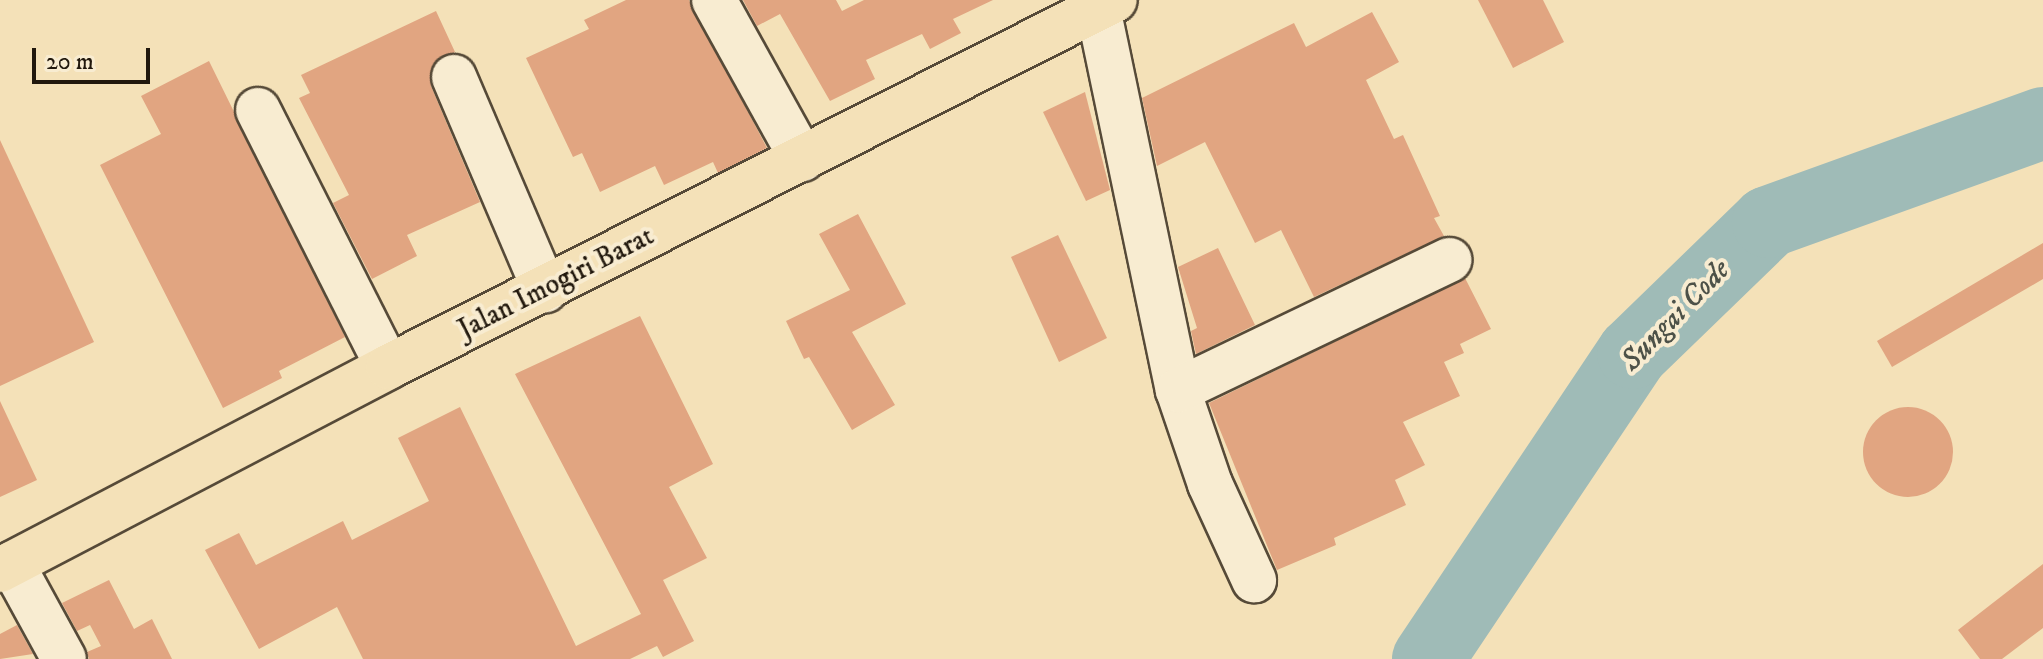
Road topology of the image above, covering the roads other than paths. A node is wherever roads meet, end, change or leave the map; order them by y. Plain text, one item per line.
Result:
1 (714, 0) edge
2 (1106, 4) edge
3 (454, 77) dead end
4 (258, 110) dead end
5 (802, 159) junction
6 (1449, 260) dead end
7 (545, 290) junction
8 (388, 367) junction
9 (1178, 390) junction
10 (6, 567) edge
11 (1254, 580) dead end
12 (64, 659) edge

1 - 5 street
2 - 5 main road, Jalan Imogiri Barat
2 - 9 street
3 - 7 street
4 - 8 street
5 - 7 main road, Jalan Imogiri Barat
6 - 9 street
7 - 8 main road, Jalan Imogiri Barat
8 - 10 main road, Jalan Imogiri Barat
9 - 11 street
10 - 12 street

